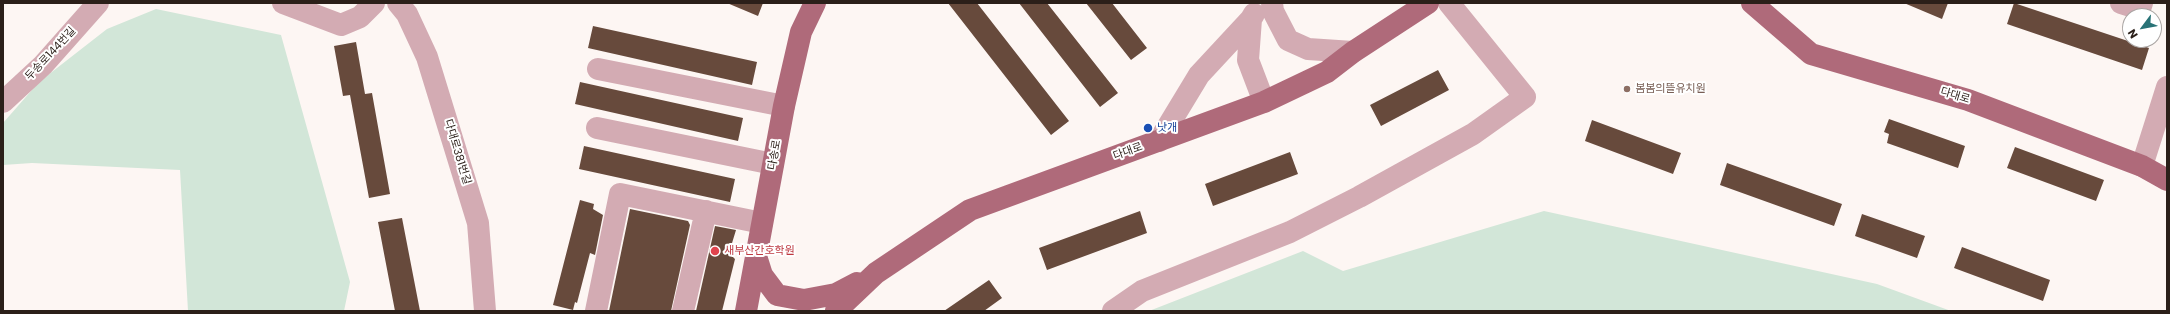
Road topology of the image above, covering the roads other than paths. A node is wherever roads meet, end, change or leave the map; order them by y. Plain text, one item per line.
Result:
1 (98, 3) edge
2 (283, 3) edge
3 (374, 3) edge
4 (398, 3) edge
5 (815, 3) edge
6 (1272, 3) edge
7 (1428, 3) edge
8 (1449, 3) edge
9 (1752, 3) edge
10 (2121, 3) edge
11 (2142, 3) edge
12 (1256, 11) edge
13 (1353, 52) junction
14 (598, 69) dead end
15 (2167, 87) edge
16 (3, 102) edge
17 (1264, 102) junction
18 (784, 106) junction
19 (597, 128) dead end
20 (1159, 141) junction
21 (773, 164) junction
22 (2142, 166) junction
23 (2167, 180) edge
24 (706, 211) junction
25 (762, 224) junction
26 (756, 255) junction
27 (876, 273) junction
28 (485, 311) edge
29 (596, 311) edge
30 (683, 311) edge
31 (746, 311) edge
32 (836, 311) edge
33 (1113, 311) edge

1 - 16 street, 두송로144번길
2 - 3 street
4 - 28 street, 다대로381번길
5 - 18 main road, 다송로
6 - 13 street
7 - 13 main road, 다대로
8 - 33 street
9 - 22 main road, 다대로
10 - 11 street
12 - 17 street
12 - 20 street
13 - 17 main road, 다대로
14 - 18 street
15 - 22 street
17 - 20 main road, 다대로
18 - 21 main road, 다송로
19 - 21 street
20 - 27 main road, 다대로
21 - 25 main road, 다송로
22 - 23 main road, 다대로
24 - 25 street
24 - 29 street
24 - 30 street
25 - 26 main road, 다송로
26 - 27 main road
26 - 31 main road, 다송로
27 - 32 main road, 다대로

